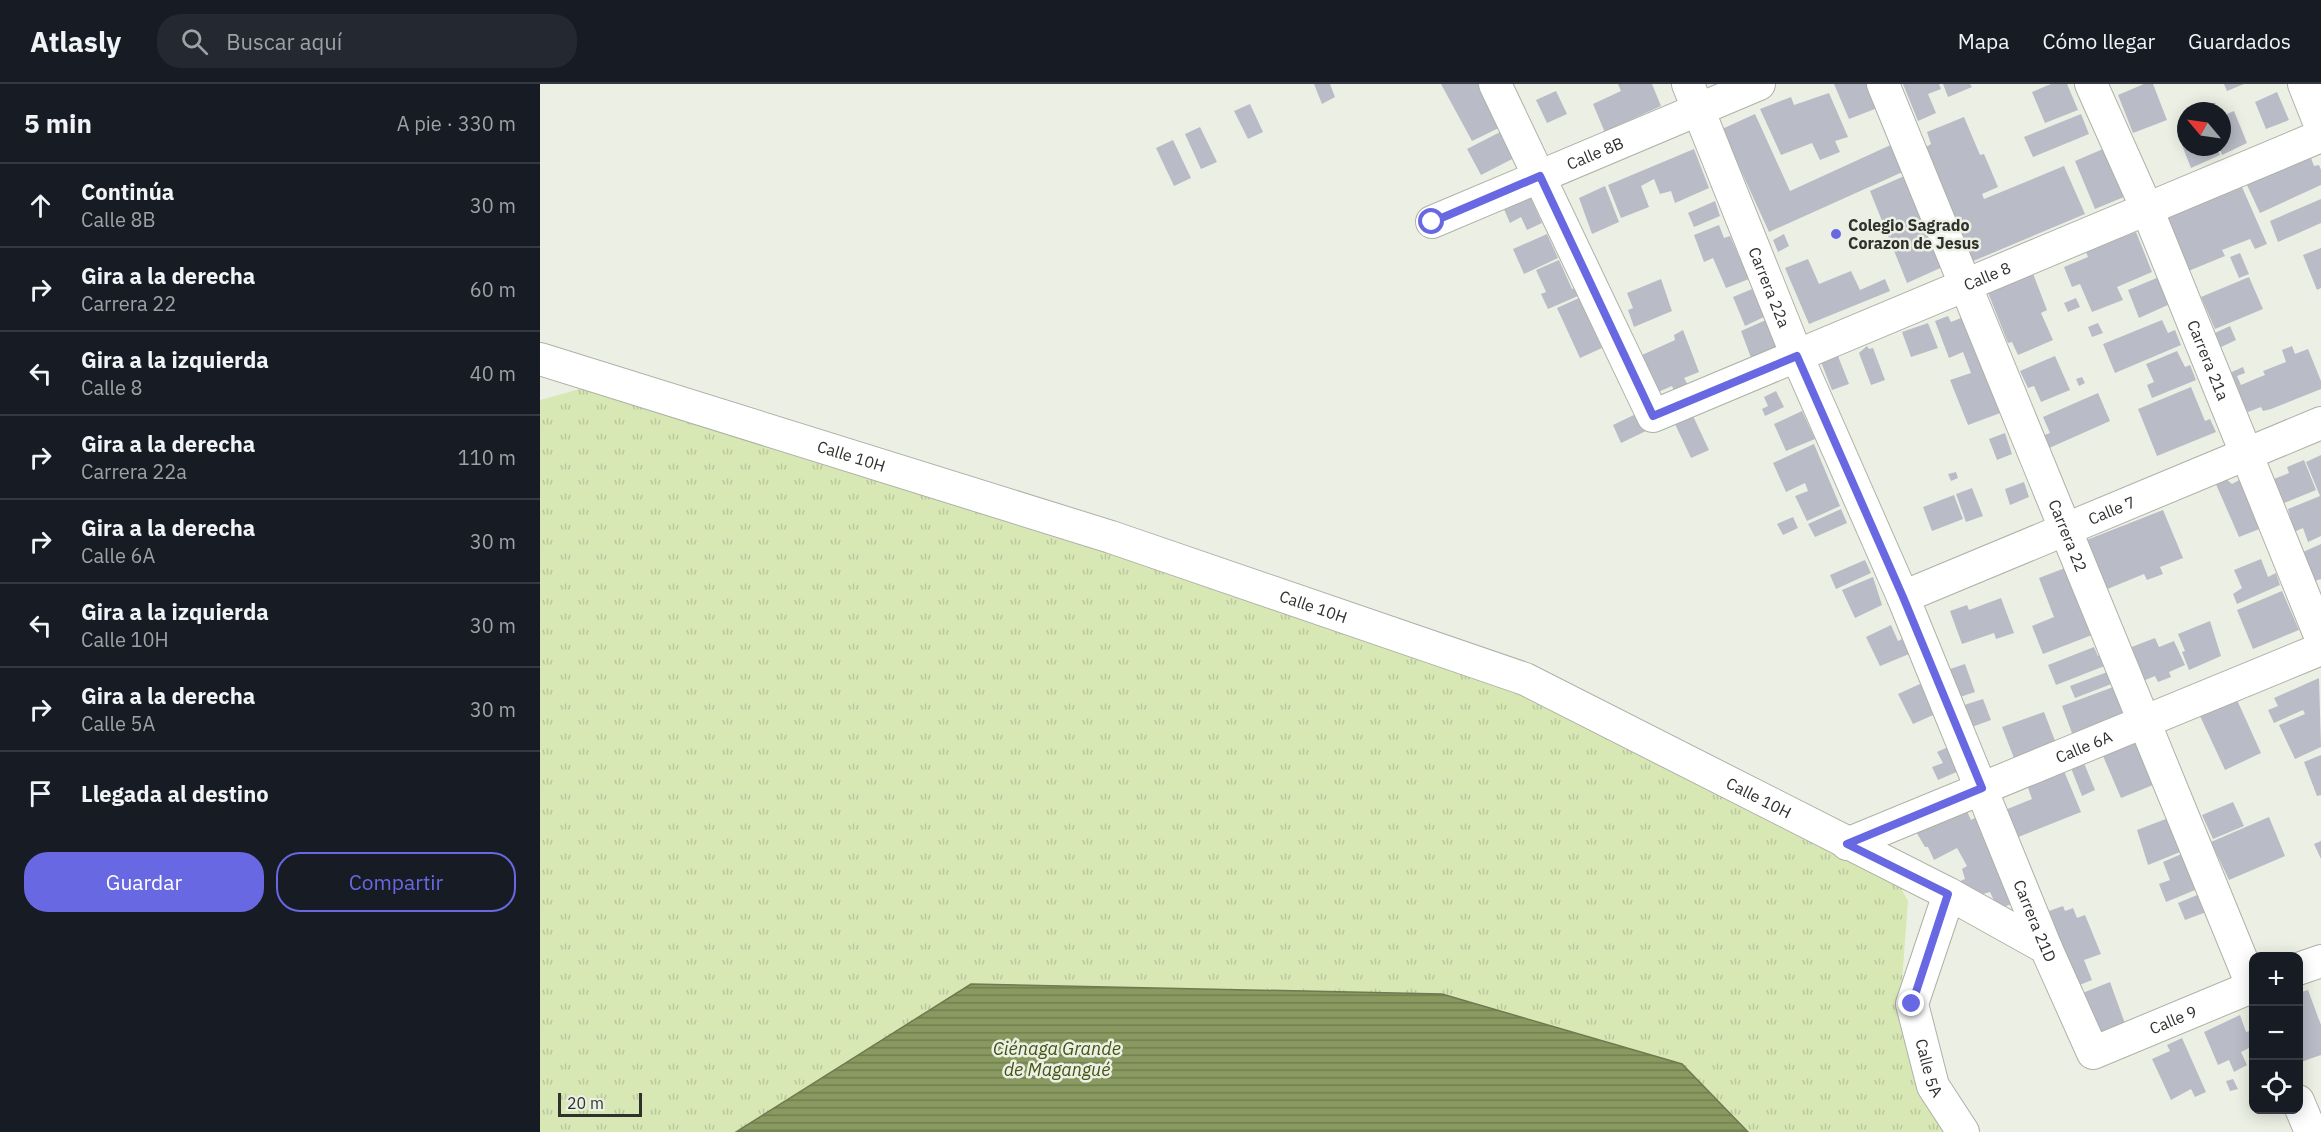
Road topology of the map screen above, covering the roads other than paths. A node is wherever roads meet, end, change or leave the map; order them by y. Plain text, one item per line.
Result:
1 (1495, 84) edge
2 (1759, 84) edge
3 (1883, 84) edge
4 (2091, 84) edge
5 (2304, 84) edge
6 (1694, 97) edge
7 (2321, 127) edge
8 (2321, 136) edge
9 (1540, 176) junction
10 (2147, 209) junction
11 (1432, 222) dead end
12 (1965, 285) junction
13 (1797, 356) junction
14 (540, 359) edge
15 (2321, 423) edge
16 (2248, 454) junction
17 (2065, 530) junction
18 (1903, 597) junction
19 (2321, 638) edge
20 (2321, 649) edge
21 (2144, 722) junction
22 (1982, 788) junction
23 (1847, 844) junction
24 (1948, 894) junction
25 (2046, 948) junction
26 (2321, 961) edge
27 (2303, 967) edge
28 (2249, 978) edge
29 (2249, 990) edge
30 (2092, 1053) joint
31 (2303, 1113) edge
32 (1963, 1132) edge
33 (2311, 1132) edge

1 - 9 street
2 - 6 street, Calle 8B
3 - 12 street, Carrera 22
4 - 10 street, Carrera 21a
5 - 7 street
6 - 9 street, Calle 8B
6 - 13 street, Carrera 22a
8 - 10 street, Calle 8
9 - 11 street, Calle 8B
9 - 13 street, Calle 8
10 - 12 street, Calle 8
10 - 16 street, Carrera 21a
12 - 13 street, Calle 8
12 - 17 street, Carrera 22
13 - 18 street, Carrera 22a
14 - 23 street, Calle 10H
15 - 16 street, Calle 7
16 - 17 street, Calle 7
16 - 19 street, Carrera 21a
17 - 18 street, Calle 7
17 - 21 street, Carrera 22
18 - 22 street, Carrera 22a
20 - 21 street, Calle 6A
21 - 22 street, Calle 6A
21 - 28 street, Carrera 22
22 - 23 street, Calle 6A
22 - 25 street, Carrera 21D
23 - 24 street, Calle 10H
24 - 25 street, Calle 10H
24 - 32 street, Calle 5A
25 - 30 street, Carrera 21D
26 - 27 street
29 - 30 street, Calle 9
31 - 33 street

